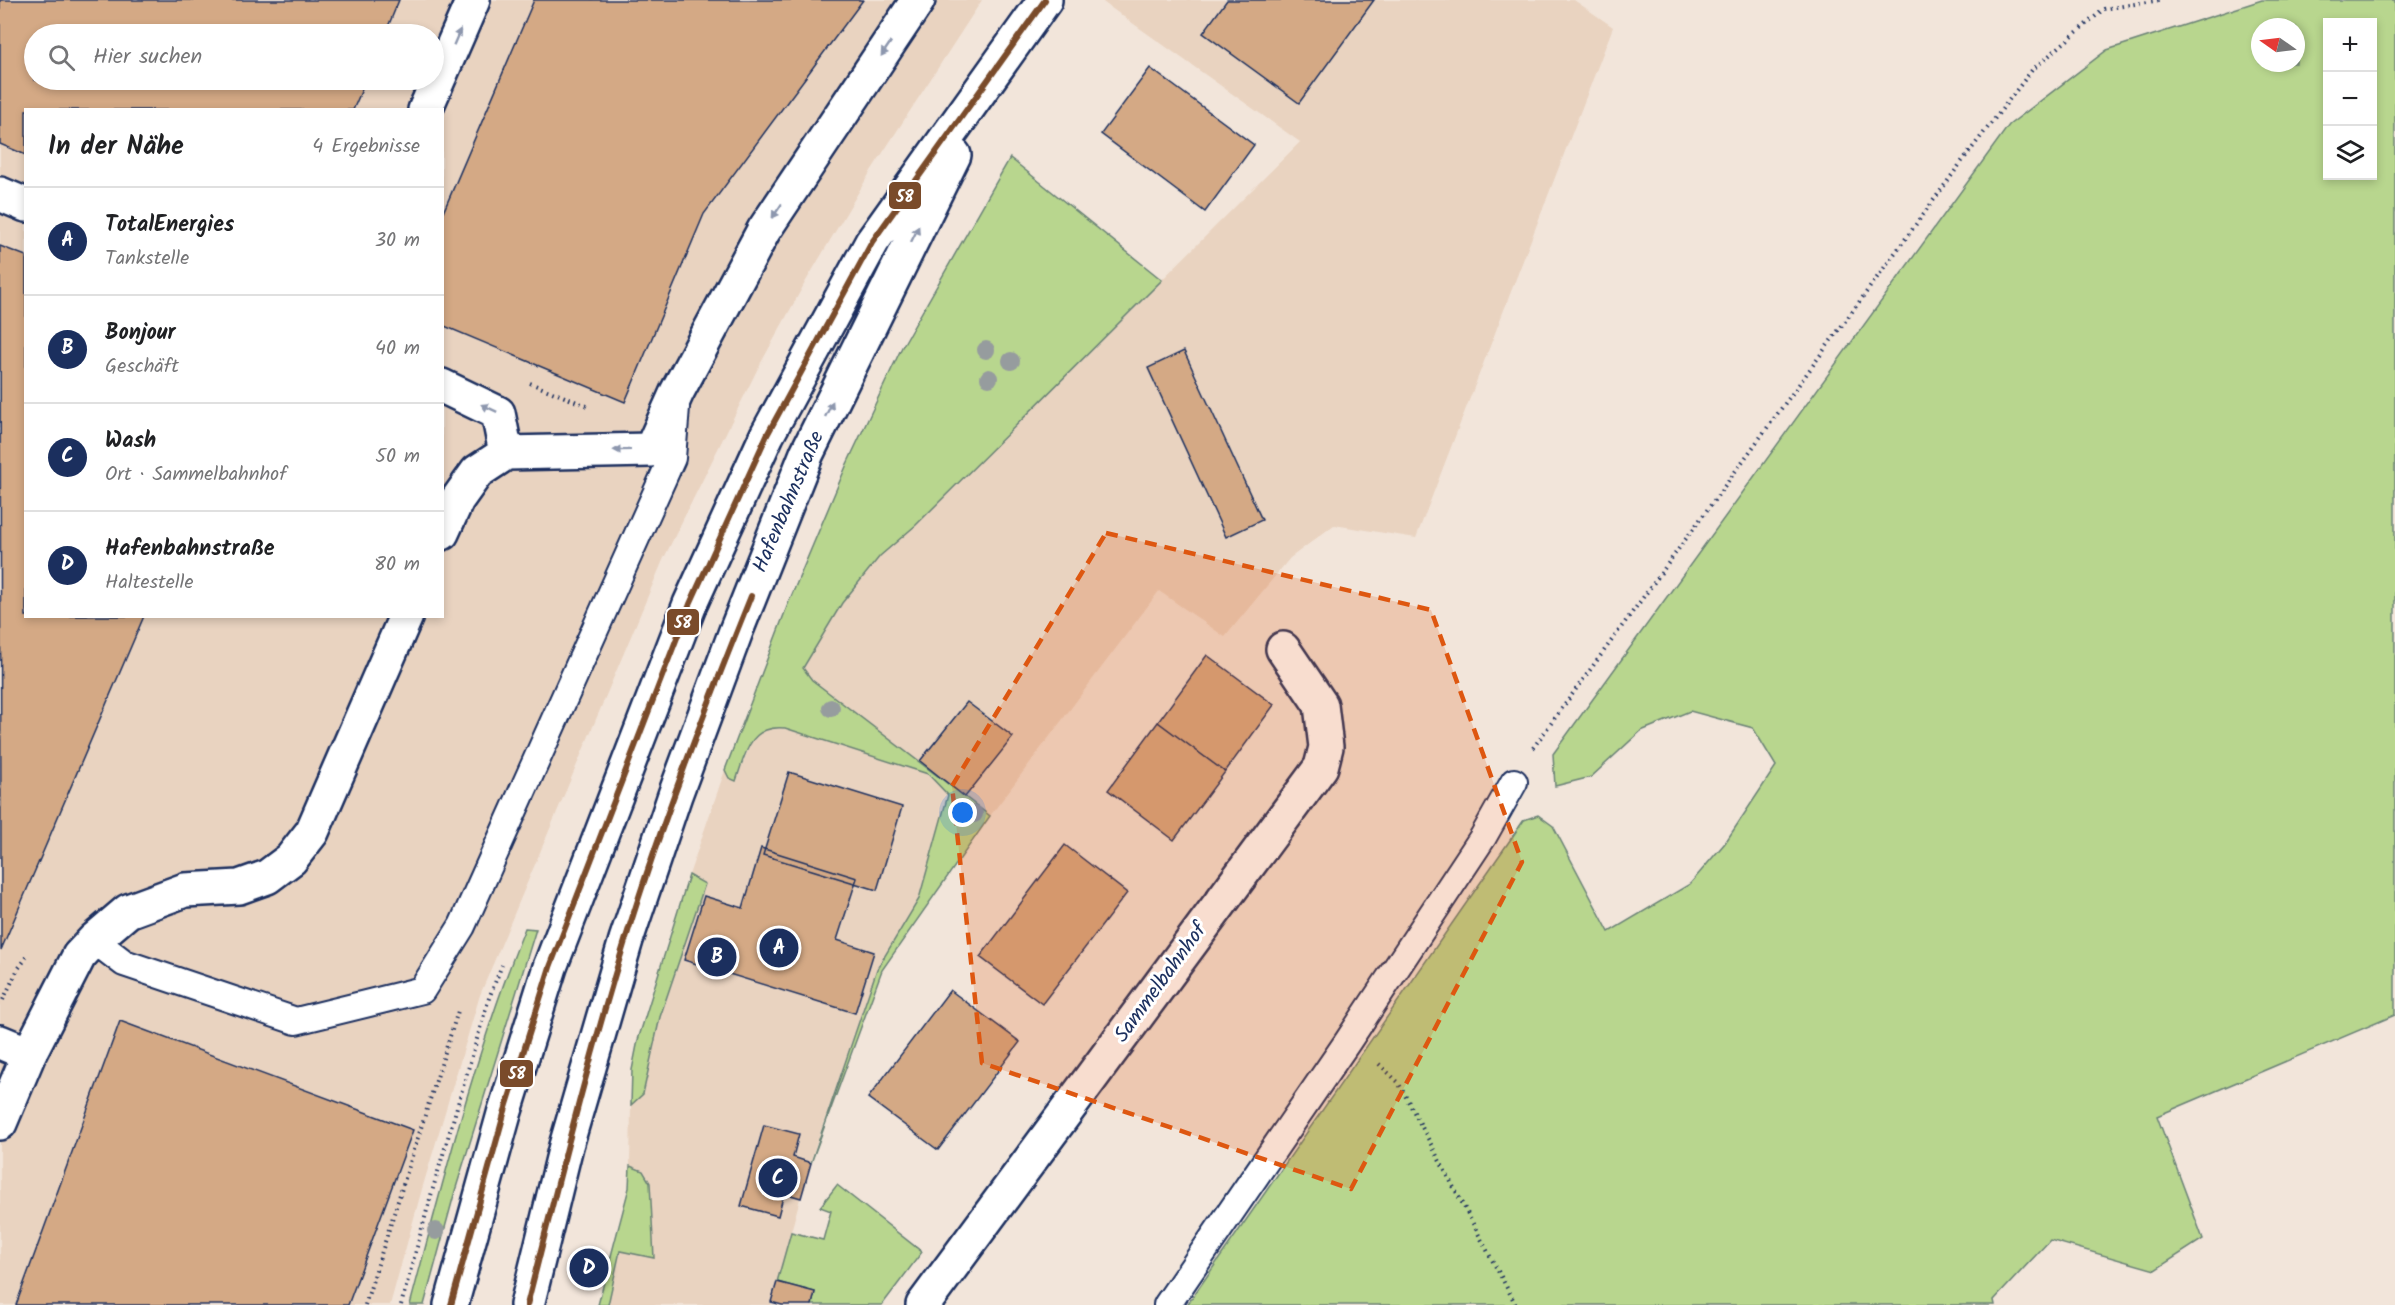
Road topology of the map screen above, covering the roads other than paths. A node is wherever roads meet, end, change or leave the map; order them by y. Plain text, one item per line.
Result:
1 (473, 0) edge
2 (918, 0) edge
3 (1045, 0) edge
4 (999, 64) junction
5 (444, 66) edge
6 (434, 90) edge
7 (426, 108) edge
8 (0, 194) edge
9 (24, 204) edge
10 (444, 387) edge
11 (677, 392) junction
12 (506, 453) junction
13 (444, 529) edge
14 (405, 618) edge
15 (1283, 649) dead end
16 (1514, 782) road end
17 (94, 940) junction
18 (15, 1048) edge
19 (0, 1124) edge
20 (451, 1305) edge
21 (527, 1305) edge
22 (923, 1305) edge
23 (1167, 1305) edge

5 -> 1 main road
2 -> 11 main road
3 - 4 main road, Hafenbahnstraße
4 - 20 main road, Hafenbahnstraße
21 -> 4 main road, Hafenbahnstraße
7 -> 6 main road
8 - 9 main road
12 -> 10 main road
11 -> 12 main road
11 - 17 lane
12 - 13 main road
14 - 17 main road
15 - 22 main road, Sammelbahnhof
16 - 23 lane
17 - 18 main road
18 - 19 main road

